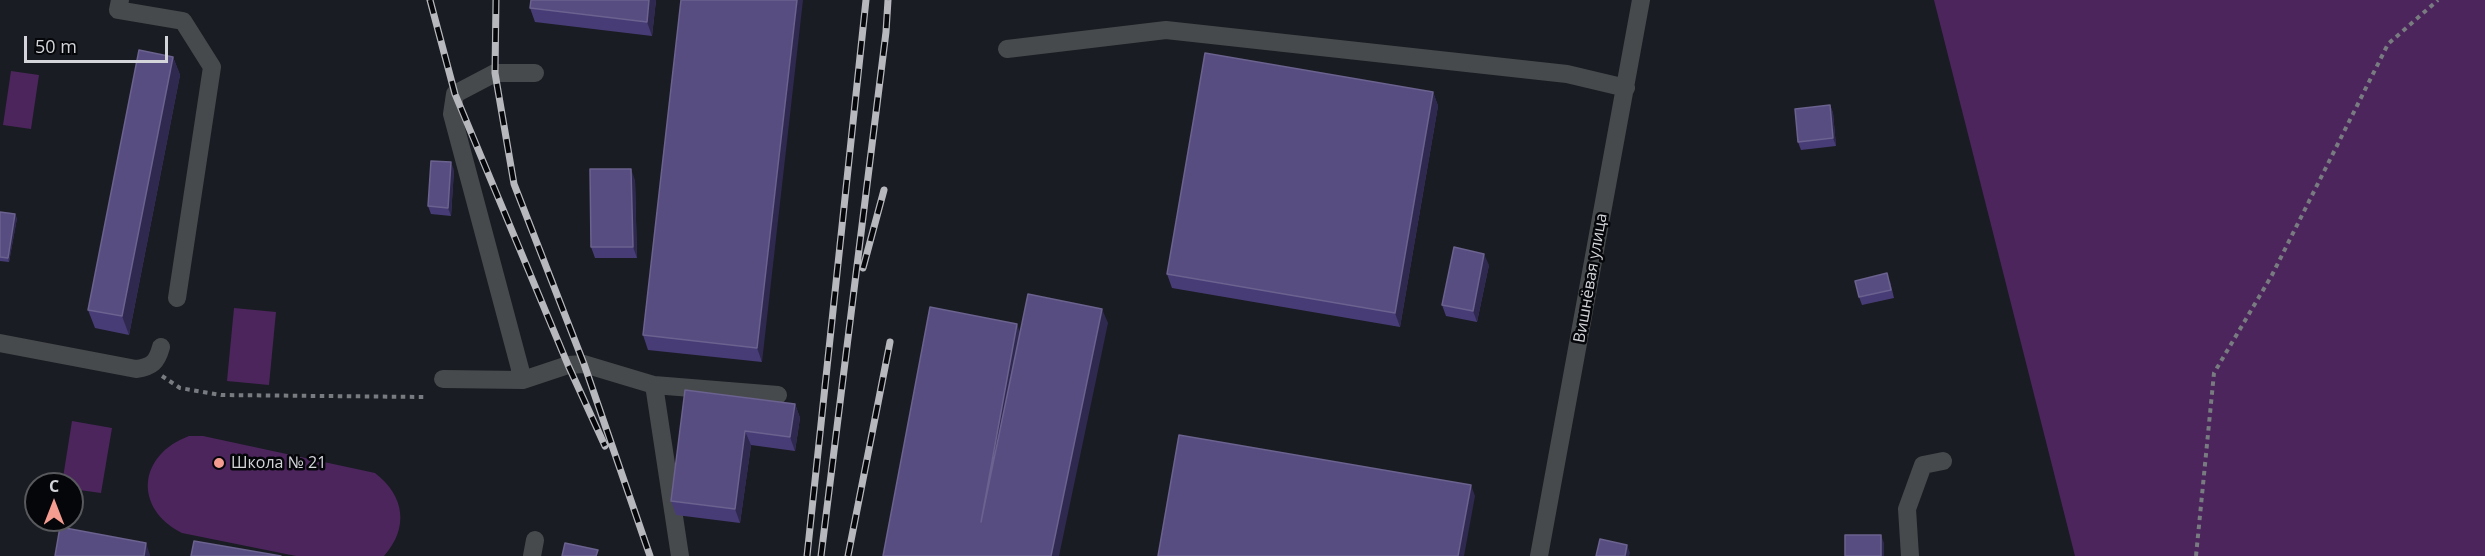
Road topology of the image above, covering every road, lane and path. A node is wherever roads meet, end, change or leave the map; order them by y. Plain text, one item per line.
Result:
1 (120, 0) edge
2 (1641, 0) edge
3 (2438, 0) edge
4 (1007, 49) dead end
5 (535, 73) dead end
6 (1626, 88) junction
7 (177, 298) dead end
8 (0, 343) edge
9 (161, 347) dead end
10 (149, 368) junction
11 (443, 379) dead end
12 (523, 380) junction
13 (654, 385) junction
14 (778, 395) dead end
15 (424, 397) dead end
16 (1943, 460) dead end
17 (680, 556) edge
18 (1539, 556) edge
19 (1910, 556) edge
20 (2196, 556) edge

1 - 7 street
2 - 6 street, Вишнёвая улица
3 - 20 path
4 - 6 street
5 - 12 street
6 - 18 street, Вишнёвая улица
8 - 10 street
9 - 10 street
10 - 15 path
11 - 12 street
12 - 13 street
13 - 14 street
13 - 17 street
16 - 19 street

